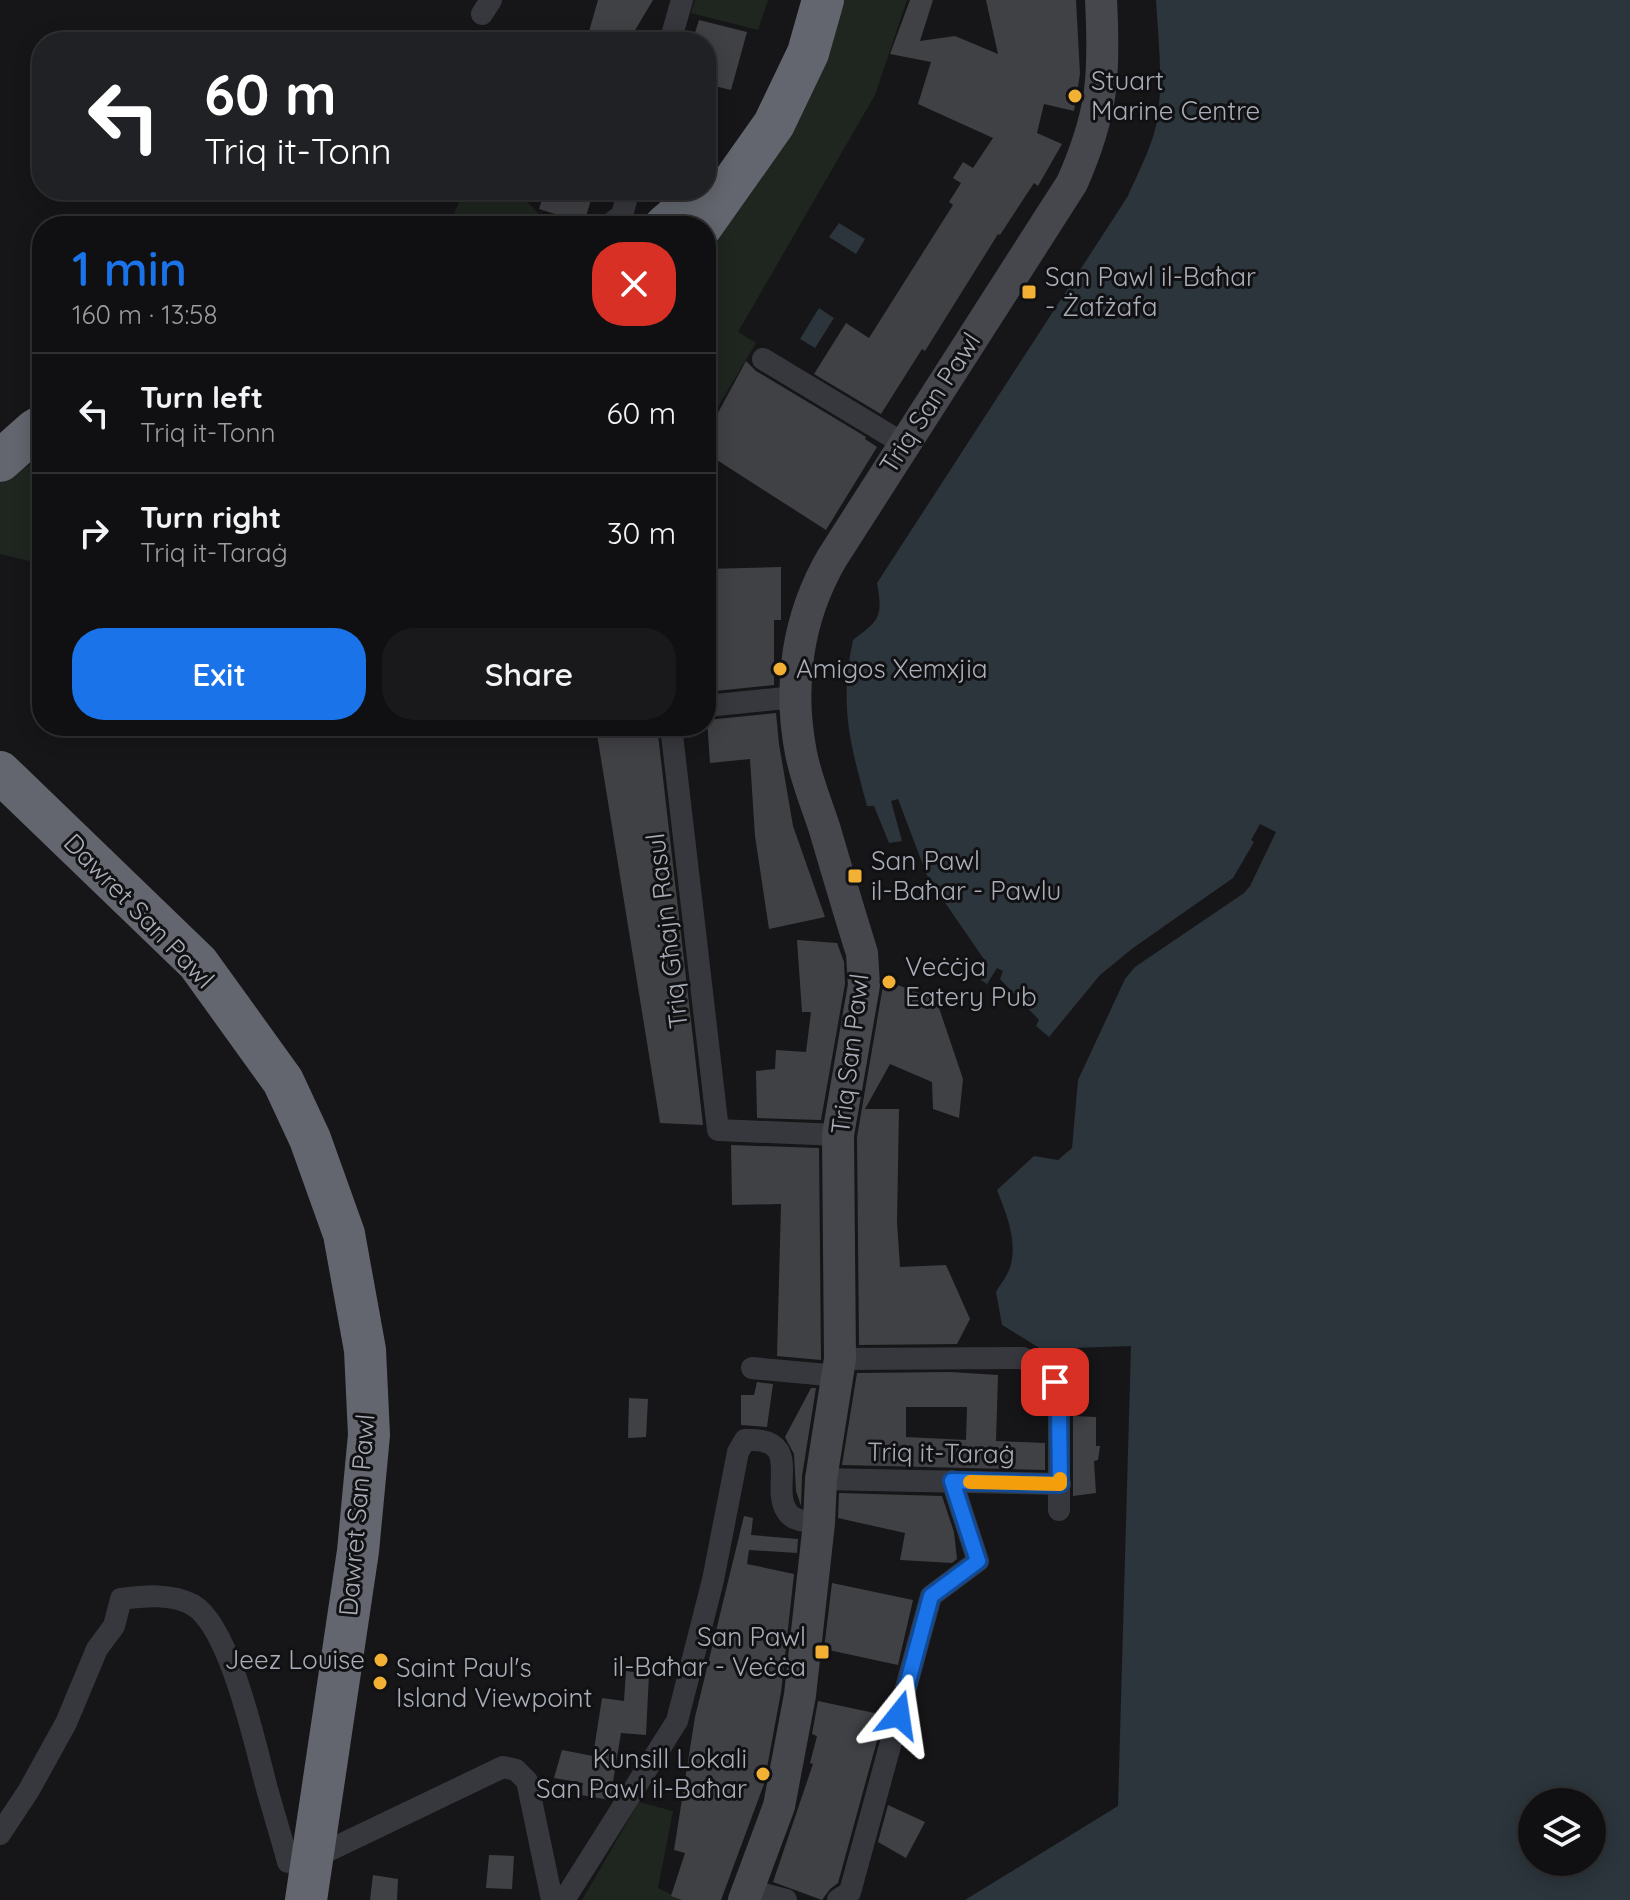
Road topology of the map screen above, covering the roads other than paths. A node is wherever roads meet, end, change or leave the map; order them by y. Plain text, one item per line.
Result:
1 (682, 0) edge
2 (796, 0) edge
3 (823, 0) edge
4 (1101, 0) edge
5 (673, 32) edge
6 (716, 168) edge
7 (692, 200) edge
8 (677, 216) edge
9 (709, 216) edge
10 (763, 359) dead end
11 (32, 402) edge
12 (0, 423) edge
13 (32, 433) edge
14 (904, 444) junction
15 (0, 461) edge
16 (795, 697) junction
17 (716, 705) edge
18 (672, 736) edge
19 (0, 772) edge
20 (0, 808) edge
21 (838, 1135) junction
22 (752, 1368) dead end
23 (839, 1368) junction
24 (821, 1479) junction
25 (952, 1481) junction
26 (1060, 1484) junction
27 (1059, 1510) dead end
28 (819, 1523) junction
29 (0, 1834) edge
30 (294, 1873) edge
31 (746, 1895) edge
32 (306, 1900) edge
33 (552, 1900) edge
34 (564, 1900) edge
35 (786, 1900) edge
36 (838, 1900) edge

1 - 5 street
2 - 6 highway
3 - 9 highway
4 - 14 street, Triq San Pawl
7 - 8 highway
10 - 14 street
11 - 12 highway
13 - 15 highway
14 - 16 street, Triq San Pawl
16 - 17 street
16 - 21 street, Triq San Pawl
18 - 21 street, Triq Għajn Rasul
19 - 30 highway, Dawret San Pawl
20 - 30 highway, Dawret San Pawl
21 - 23 street, Triq San Pawl
22 - 23 street
23 - 24 street, Triq San Pawl
23 - 26 street
24 - 25 street, Triq it-Taraġ
24 - 28 street, Triq San Pawl
25 - 26 street, Triq it-Taraġ
25 - 36 street
26 - 27 street
28 - 31 street, Triq San Pawl
28 - 34 street
29 - 30 street
30 - 32 highway, Dawret San Pawl
30 - 33 street
31 - 35 street

